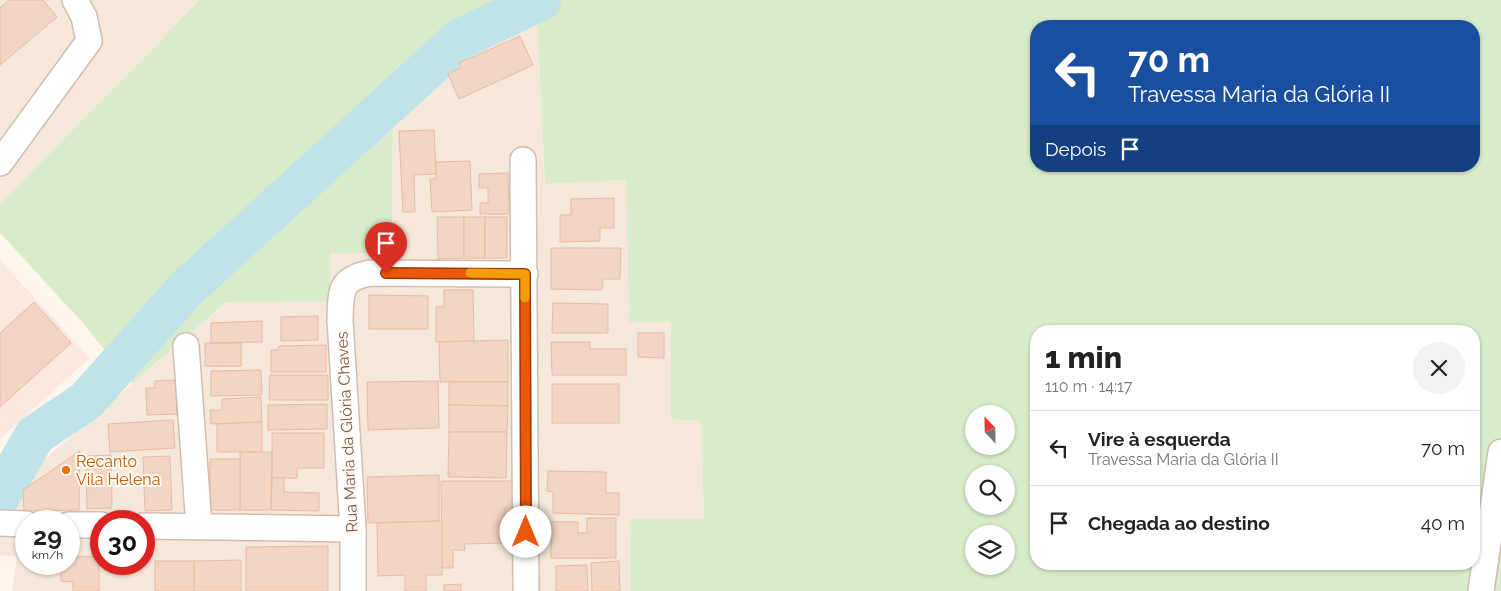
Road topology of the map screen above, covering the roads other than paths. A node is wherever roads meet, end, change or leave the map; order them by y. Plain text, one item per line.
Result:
1 (75, 0) edge
2 (523, 160) dead end
3 (0, 163) edge
4 (525, 274) junction
5 (186, 346) dead end
6 (1501, 452) edge
7 (155, 526) edge
8 (199, 526) junction
9 (353, 529) junction
10 (353, 591) edge
11 (526, 591) edge
12 (1481, 591) edge

1 - 3 street
2 - 4 street
4 - 9 street, Rua Maria da Glória Chaves
4 - 11 street
5 - 8 street
6 - 12 street
7 - 8 street
8 - 9 street
9 - 10 street, Rua Maria da Glória Chaves

